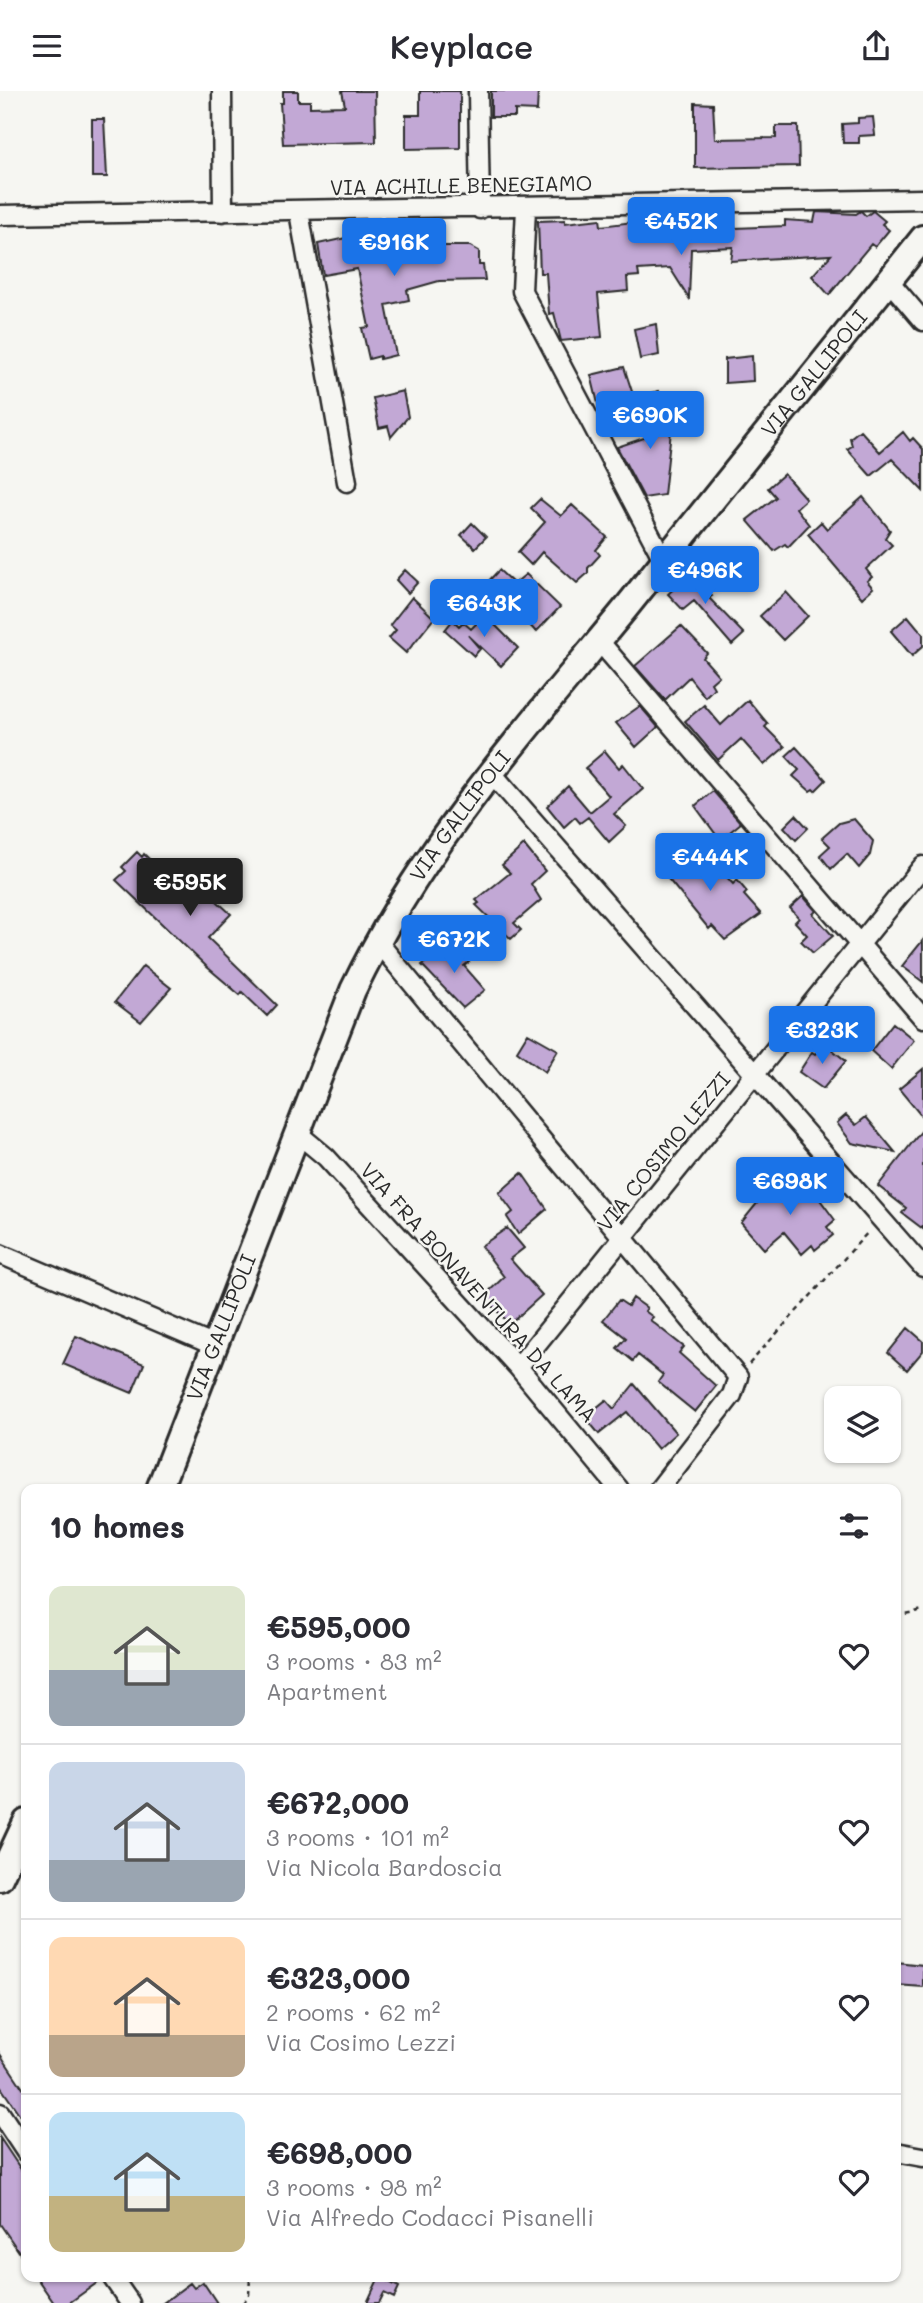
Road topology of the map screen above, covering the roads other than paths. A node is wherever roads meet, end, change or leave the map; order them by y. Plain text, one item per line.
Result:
1 (222, 91) edge
2 (478, 91) edge
3 (923, 199) edge
4 (526, 208) junction
5 (480, 209) junction
6 (223, 212) junction
7 (299, 212) junction
8 (0, 215) edge
9 (923, 238) edge
10 (889, 281) junction
11 (923, 320) edge
12 (347, 482) dead end
13 (664, 561) junction
14 (599, 641) junction
15 (490, 771) junction
16 (923, 866) edge
17 (377, 941) junction
18 (860, 945) junction
19 (923, 1018) edge
20 (754, 1077) junction
21 (296, 1132) junction
22 (624, 1237) junction
23 (0, 1254) edge
24 (923, 1267) edge
25 (215, 1346) junction
26 (518, 1367) junction
27 (161, 1484) edge
28 (615, 1484) edge
29 (663, 1484) edge
30 (21, 1841) edge
31 (0, 1878) edge
32 (0, 2113) edge
33 (21, 2144) edge
34 (901, 2153) edge
35 (923, 2157) edge
36 (115, 2282) edge
37 (130, 2303) edge

1 - 6 street
2 - 5 street
3 - 4 street, VIA ACHILLE BENEGIAMO
4 - 5 street, VIA ACHILLE BENEGIAMO
4 - 13 street
5 - 7 street, VIA ACHILLE BENEGIAMO
6 - 7 street, VIA ACHILLE BENEGIAMO
6 - 8 street, VIA ACHILLE BENEGIAMO
7 - 12 street
9 - 10 main road, VIA GALLIPOLI
10 - 11 street
10 - 13 main road, VIA GALLIPOLI
13 - 14 main road, VIA GALLIPOLI
14 - 15 main road, VIA GALLIPOLI
14 - 18 street
15 - 17 main road, VIA GALLIPOLI
15 - 20 street
16 - 18 street, VIA COSIMO LEZZI
17 - 21 main road, VIA GALLIPOLI
17 - 22 street
18 - 19 street
18 - 20 street, VIA COSIMO LEZZI
20 - 22 street, VIA COSIMO LEZZI
20 - 24 street
21 - 25 main road, VIA GALLIPOLI
21 - 26 street, VIA FRA BONAVENTURA DA LAMA
22 - 26 street, VIA COSIMO LEZZI
22 - 29 street
23 - 25 street
25 - 27 main road, VIA GALLIPOLI
26 - 28 street, VIA FRA BONAVENTURA DA LAMA
30 - 31 main road
32 - 33 street
34 - 35 street
36 - 37 street

